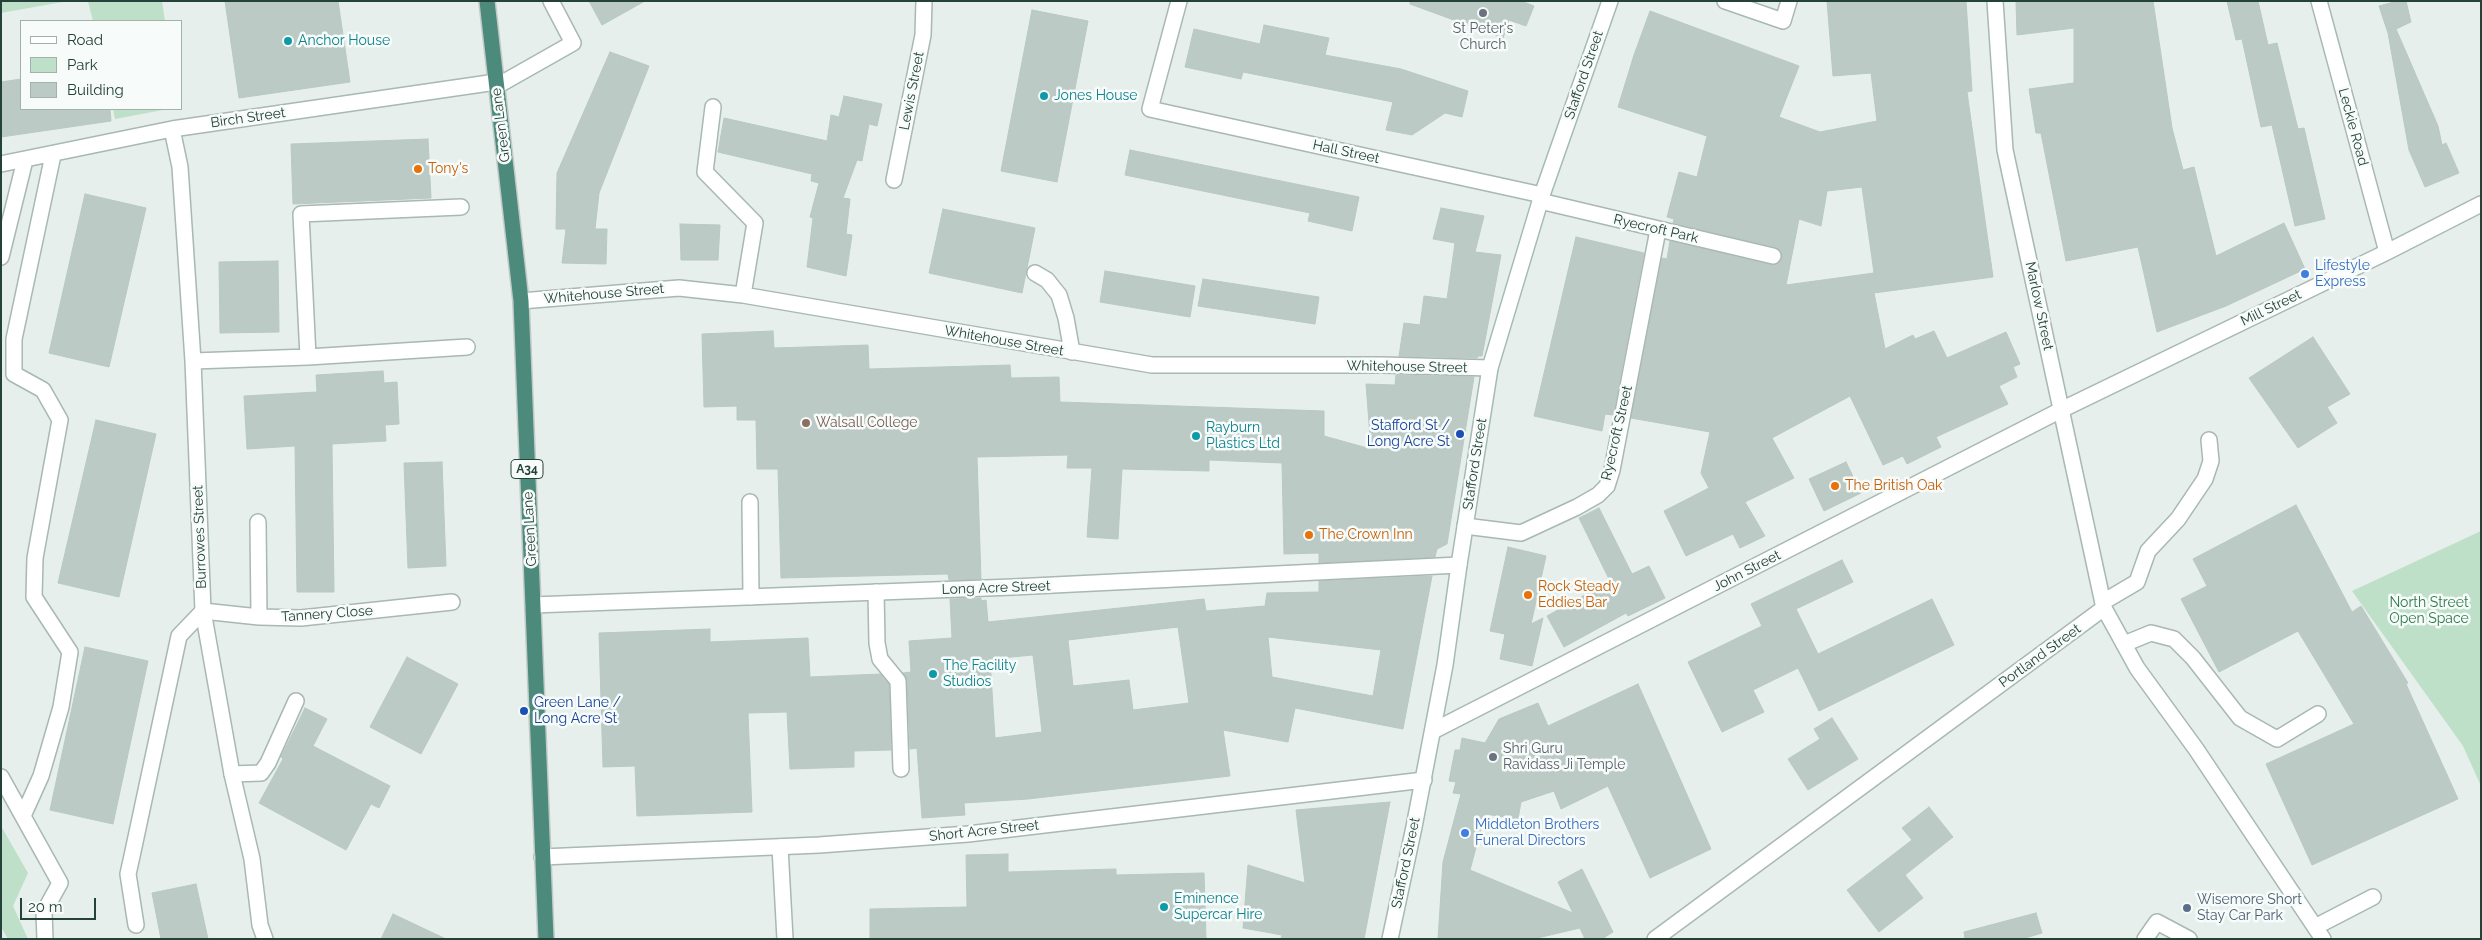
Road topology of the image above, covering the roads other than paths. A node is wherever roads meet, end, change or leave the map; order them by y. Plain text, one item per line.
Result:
1 (487, 1) edge
2 (551, 1) edge
3 (924, 1) edge
4 (1179, 1) edge
5 (1610, 1) edge
6 (1725, 1) edge
7 (1789, 1) edge
8 (1995, 1) edge
9 (2319, 1) edge
10 (496, 84) junction
11 (714, 107) dead end
12 (172, 129) junction
13 (53, 155) junction
14 (25, 160) junction
15 (1, 164) edge
16 (894, 180) dead end
17 (1541, 198) junction
18 (2481, 204) edge
19 (462, 207) dead end
20 (1658, 230) junction
21 (2388, 252) junction
22 (1773, 256) dead end
23 (1, 257) edge
24 (1035, 273) dead end
25 (743, 295) junction
26 (521, 301) junction
27 (467, 346) dead end
28 (1072, 352) junction
29 (308, 357) junction
30 (194, 361) junction
31 (1490, 368) junction
32 (2061, 410) junction
33 (2209, 440) dead end
34 (750, 502) dead end
35 (258, 522) dead end
36 (1465, 526) junction
37 (1459, 565) junction
38 (876, 592) junction
39 (752, 597) junction
40 (452, 602) dead end
41 (533, 605) junction
42 (2104, 605) junction
43 (202, 611) junction
44 (259, 617) junction
45 (2124, 644) junction
46 (296, 701) dead end
47 (2318, 714) dead end
48 (1433, 731) junction
49 (901, 769) dead end
50 (232, 774) junction
51 (1, 777) edge
52 (1424, 780) junction
53 (23, 816) junction
54 (780, 847) junction
55 (542, 857) junction
56 (2373, 897) dead end
57 (136, 925) dead end
58 (2319, 933) edge
59 (44, 939) edge
60 (265, 939) edge
61 (546, 939) edge
62 (785, 939) edge
63 (1390, 939) edge
64 (1655, 939) edge
65 (2145, 939) edge
66 (2189, 939) edge

1 - 10 highway, Green Lane / A34
2 - 10 street
3 - 16 street, Lewis Street
4 - 17 street, Hall Street
5 - 17 street, Stafford Street
6 - 7 street
8 - 32 street, Marlow Street
9 - 21 street, Leckie Road
10 - 12 street, Birch Street
10 - 26 highway, Green Lane / A34
11 - 25 street
12 - 13 street, Birch Street
12 - 30 street, Burrowes Street
13 - 14 street, Birch Street
13 - 53 street
14 - 15 street, Birch Street
14 - 23 street
17 - 20 street, Ryecroft Park
17 - 31 street, Stafford Street
18 - 21 street, Mill Street
19 - 29 street
20 - 22 street, Ryecroft Park
20 - 36 street, Ryecroft Street
21 - 32 street, Mill Street
24 - 28 street
25 - 26 street, Whitehouse Street
25 - 28 street, Whitehouse Street
26 - 41 highway, Green Lane / A34
27 - 29 street
28 - 31 street, Whitehouse Street
29 - 30 street
30 - 43 street, Burrowes Street
31 - 36 street, Stafford Street
32 - 42 street, Marlow Street
32 - 48 street, John Street
33 - 42 street, Portland Street
34 - 39 street
35 - 44 street
36 - 37 street, Stafford Street
37 - 38 street, Long Acre Street
37 - 48 street, Stafford Street
38 - 39 street, Long Acre Street
38 - 49 street
39 - 41 street, Long Acre Street
40 - 44 street, Tannery Close
41 - 55 highway, Green Lane / A34
42 - 45 street
42 - 64 street, Portland Street
43 - 44 street, Tannery Close
43 - 50 street, Burrowes Street
43 - 57 street
45 - 47 street
45 - 58 street
46 - 50 street
48 - 52 street, Stafford Street
50 - 60 street, Burrowes Street
51 - 53 street
52 - 54 street, Short Acre Street
52 - 63 street, Stafford Street
53 - 59 street
54 - 55 street, Short Acre Street
54 - 62 street
55 - 61 highway, Green Lane / A34
56 - 58 street
65 - 66 street

